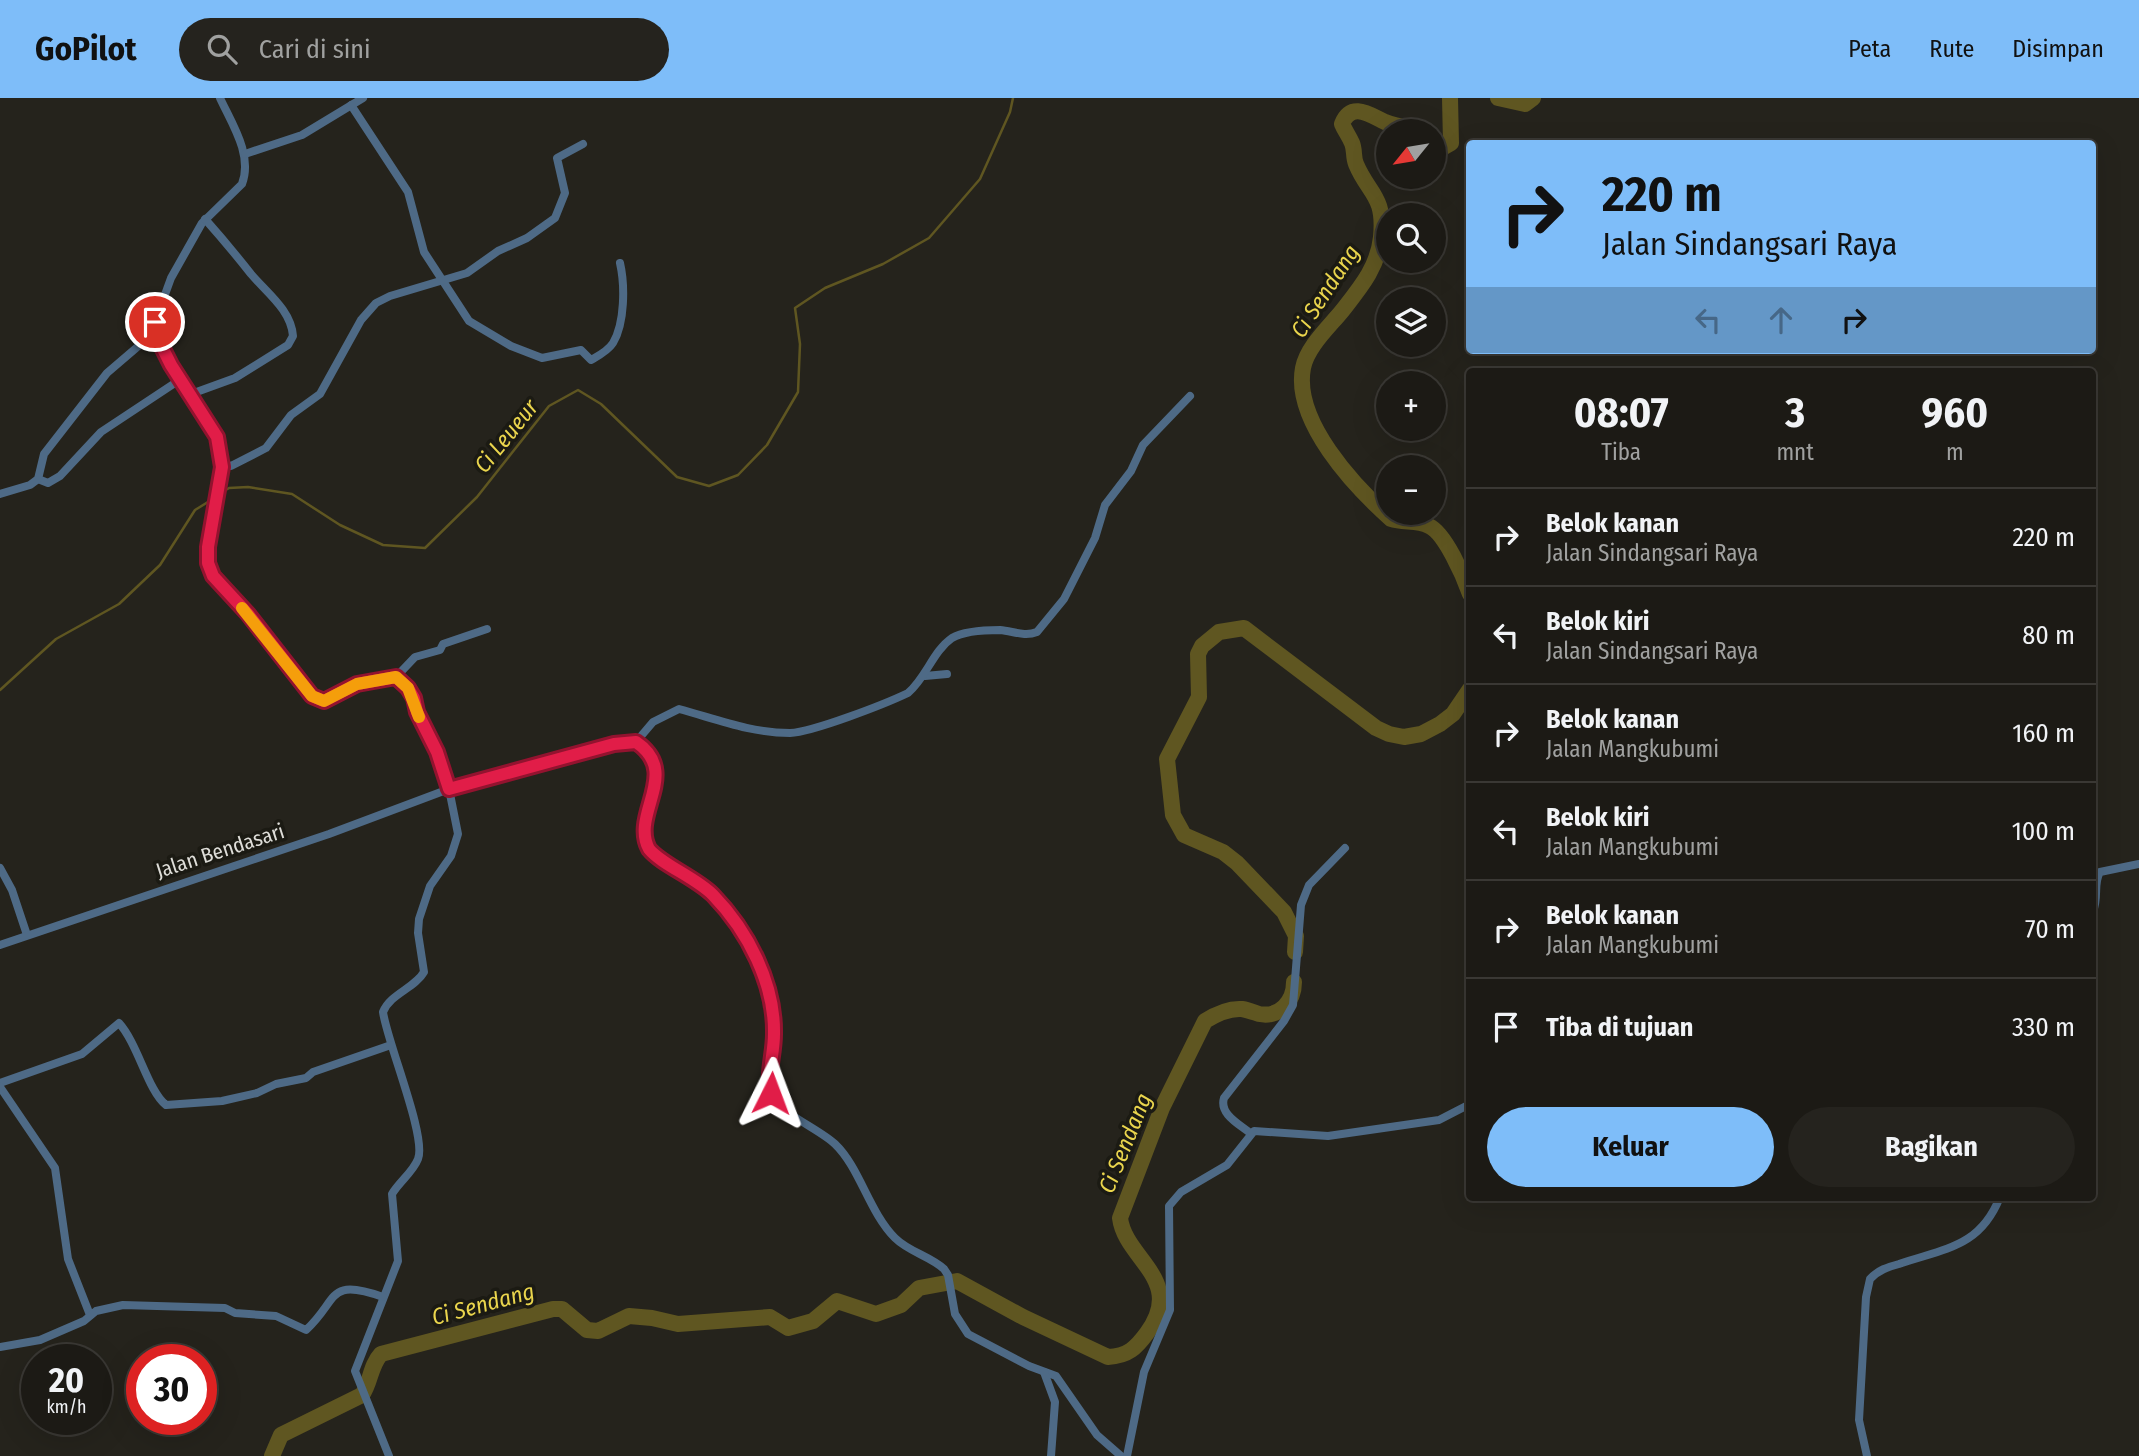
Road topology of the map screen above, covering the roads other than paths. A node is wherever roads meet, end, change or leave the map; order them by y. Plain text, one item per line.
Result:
1 (220, 98) edge
2 (363, 98) edge
3 (351, 105) junction
4 (583, 144) dead end
5 (245, 154) junction
6 (205, 219) junction
7 (621, 263) dead end
8 (443, 281) junction
9 (156, 331) junction
10 (181, 379) junction
11 (191, 394) junction
12 (1190, 396) dead end
13 (221, 466) junction
14 (38, 479) junction
15 (0, 494) edge
16 (487, 629) dead end
17 (947, 674) dead end
18 (925, 676) junction
19 (396, 677) junction
20 (636, 742) junction
21 (449, 789) junction
22 (1345, 848) dead end
23 (2139, 864) edge
24 (0, 868) edge
25 (2096, 874) edge
26 (27, 935) junction
27 (0, 945) edge
28 (391, 1045) junction
29 (0, 1085) edge
30 (1466, 1106) edge
31 (1250, 1133) junction
32 (1998, 1201) edge
33 (383, 1297) junction
34 (90, 1315) junction
35 (0, 1347) edge
36 (1044, 1372) junction
37 (389, 1456) edge
38 (1051, 1456) edge
39 (1124, 1456) edge
40 (1867, 1456) edge

1 - 5 street
2 - 3 street
3 - 5 street
3 - 8 street
4 - 8 street
5 - 6 street
6 - 9 street
6 - 11 street
7 - 8 street
8 - 13 street
9 - 10 street
9 - 14 street
10 - 11 street
10 - 14 street
11 - 13 street
12 - 18 street
13 - 19 street
14 - 15 street
16 - 19 street
17 - 18 street
18 - 20 street
19 - 21 street
20 - 21 street, Jalan Bendasari
20 - 36 street
21 - 26 street, Jalan Bendasari
21 - 28 street
22 - 31 street
23 - 25 street
24 - 26 street
26 - 27 street, Jalan Bendasari
28 - 29 street
28 - 33 street
29 - 34 street
30 - 31 street
31 - 39 street
32 - 40 street
33 - 34 street
33 - 37 street
34 - 35 street
36 - 38 street
36 - 39 street

